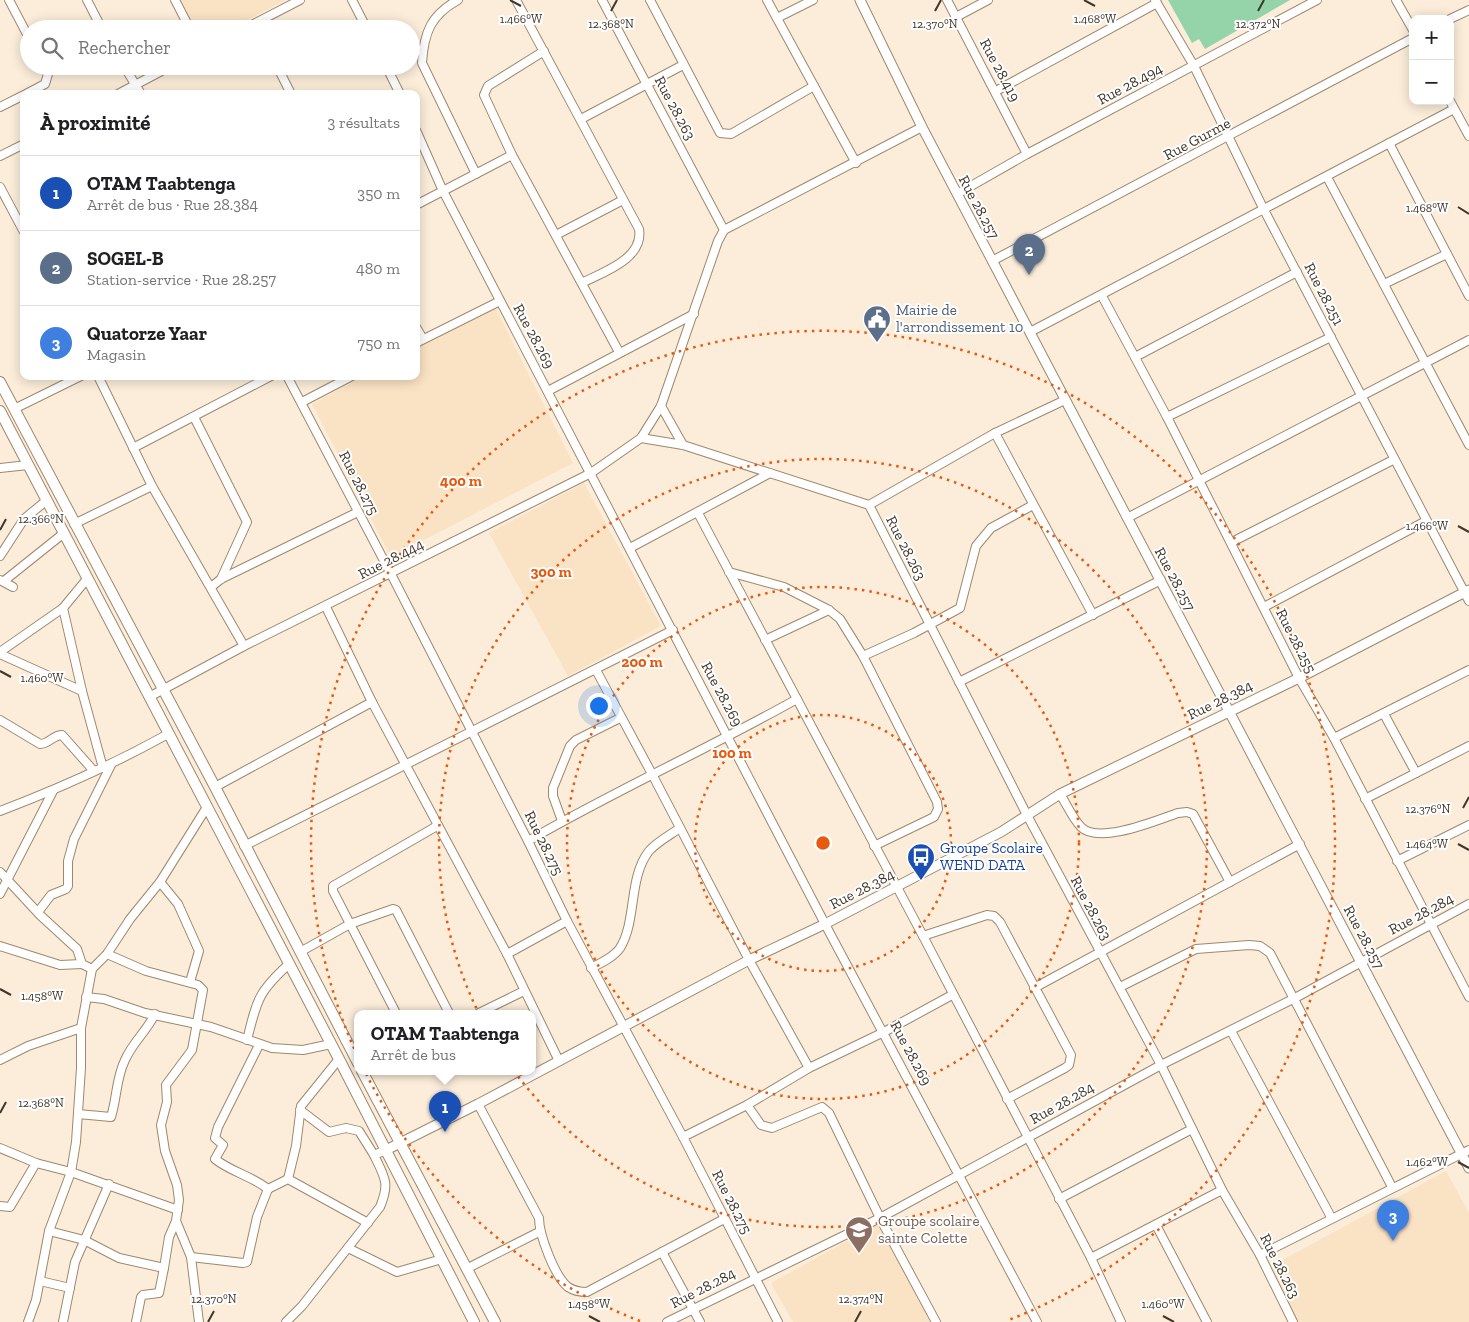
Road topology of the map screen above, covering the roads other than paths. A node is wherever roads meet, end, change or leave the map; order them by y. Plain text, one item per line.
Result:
1 (9, 0) edge
2 (87, 0) edge
3 (174, 0) edge
4 (300, 0) edge
5 (352, 0) edge
6 (458, 0) edge
7 (516, 0) edge
8 (602, 0) edge
9 (650, 0) edge
10 (767, 0) edge
11 (813, 0) edge
12 (860, 0) edge
13 (947, 0) edge
14 (988, 0) edge
15 (1317, 0) edge
16 (1396, 0) edge
17 (1156, 2) edge
18 (1469, 10) edge
19 (956, 17) junction
20 (1454, 17) edge
21 (777, 18) junction
22 (97, 20) edge
23 (185, 20) edge
24 (267, 20) edge
25 (362, 20) edge
26 (20, 21) edge
27 (1409, 23) edge
28 (1409, 40) edge
29 (544, 51) junction
30 (683, 64) junction
31 (1194, 66) junction
32 (48, 75) edge
33 (130, 75) edge
34 (154, 75) edge
35 (280, 75) edge
36 (390, 75) edge
37 (647, 83) junction
38 (136, 84) junction
39 (814, 86) junction
40 (33, 90) edge
41 (125, 90) edge
42 (140, 90) edge
43 (286, 90) edge
44 (398, 90) edge
45 (996, 91) junction
46 (20, 97) edge
47 (1452, 105) edge
48 (0, 107) edge
49 (581, 119) junction
50 (922, 127) junction
51 (1469, 136) edge
52 (1229, 137) junction
53 (420, 139) edge
54 (1389, 143) junction
55 (20, 146) edge
56 (1027, 154) junction
57 (512, 155) junction
58 (0, 156) edge
59 (856, 163) junction
60 (476, 174) junction
61 (1327, 177) junction
62 (0, 187) edge
63 (443, 191) junction
64 (957, 194) junction
65 (623, 200) junction
66 (420, 203) edge
67 (1263, 208) junction
68 (20, 224) edge
69 (724, 230) junction
70 (556, 236) junction
71 (1447, 254) junction
72 (992, 261) junction
73 (1297, 272) junction
74 (582, 284) junction
75 (1384, 284) junction
76 (1102, 296) junction
77 (1469, 296) edge
78 (500, 301) junction
79 (694, 314) junction
80 (1030, 332) junction
81 (1331, 337) junction
82 (1469, 340) edge
83 (420, 341) edge
84 (619, 352) junction
85 (1135, 357) junction
86 (1425, 363) junction
87 (73, 380) edge
88 (100, 380) edge
89 (263, 380) edge
90 (288, 380) edge
91 (344, 380) edge
92 (0, 382) edge
93 (548, 391) junction
94 (1361, 396) junction
95 (1065, 400) junction
96 (302, 402) junction
97 (661, 406) junction
98 (14, 409) junction
99 (0, 411) edge
100 (194, 417) junction
101 (1167, 417) junction
102 (995, 433) junction
103 (641, 438) junction
104 (683, 445) junction
105 (1469, 445) edge
106 (133, 448) junction
107 (1393, 460) junction
108 (28, 464) junction
109 (0, 468) edge
110 (591, 472) junction
111 (770, 473) junction
112 (1198, 481) junction
113 (152, 486) junction
114 (47, 500) junction
115 (869, 505) junction
116 (1033, 505) junction
117 (358, 512) junction
118 (698, 513) junction
119 (1127, 518) junction
120 (1426, 521) junction
121 (74, 524) junction
122 (64, 533) junction
123 (1232, 542) junction
124 (630, 548) junction
125 (0, 556) edge
126 (729, 572) junction
127 (391, 574) junction
128 (87, 579) junction
129 (222, 579) junction
130 (2, 580) edge
131 (1161, 580) junction
132 (13, 587) dead end
133 (211, 587) junction
134 (1466, 591) edge
135 (1469, 602) edge
136 (326, 607) junction
137 (1264, 607) junction
138 (63, 608) junction
139 (829, 610) junction
140 (1093, 616) junction
141 (929, 624) junction
142 (673, 630) junction
143 (765, 640) junction
144 (244, 646) junction
145 (0, 653) edge
146 (863, 656) junction
147 (596, 670) junction
148 (1469, 670) edge
149 (1299, 678) junction
150 (959, 682) junction
151 (163, 689) junction
152 (82, 691) junction
153 (148, 697) junction
154 (797, 699) junction
155 (372, 702) junction
156 (1227, 711) junction
157 (1384, 714) junction
158 (620, 718) junction
159 (0, 720) edge
160 (472, 732) junction
161 (168, 734) junction
162 (729, 737) junction
163 (1334, 738) junction
164 (1469, 746) edge
165 (406, 763) junction
166 (111, 765) junction
167 (103, 768) junction
168 (93, 770) junction
169 (652, 774) junction
170 (1416, 774) junction
171 (215, 787) junction
172 (53, 791) junction
173 (1060, 794) junction
174 (1365, 799) junction
175 (206, 807) junction
176 (0, 811) edge
177 (1028, 816) junction
178 (562, 821) junction
179 (1469, 825) edge
180 (437, 826) junction
181 (680, 828) junction
182 (528, 841) junction
183 (1300, 844) junction
184 (244, 846) junction
185 (874, 846) junction
186 (1397, 861) junction
187 (0, 872) edge
188 (8, 879) junction
189 (160, 882) junction
190 (1230, 882) junction
191 (897, 886) junction
192 (0, 894) edge
193 (1469, 904) edge
194 (38, 912) junction
195 (566, 921) junction
196 (350, 924) junction
197 (825, 924) junction
198 (1430, 925) junction
199 (923, 936) junction
200 (0, 946) edge
201 (300, 952) junction
202 (1100, 952) junction
203 (107, 954) junction
204 (507, 954) junction
205 (748, 960) junction
206 (1361, 961) junction
207 (82, 964) junction
208 (289, 964) junction
209 (591, 968) junction
210 (92, 969) junction
211 (190, 982) junction
212 (1120, 987) junction
213 (1467, 987) edge
214 (1034, 988) junction
215 (524, 991) junction
216 (952, 996) junction
217 (86, 997) junction
218 (1469, 997) edge
219 (1295, 998) junction
220 (394, 1010) edge
221 (447, 1010) edge
222 (485, 1010) edge
223 (534, 1010) edge
224 (155, 1014) junction
225 (536, 1015) edge
226 (198, 1023) junction
227 (81, 1028) junction
228 (623, 1028) junction
229 (1231, 1031) junction
230 (884, 1032) junction
231 (247, 1040) junction
232 (331, 1044) junction
233 (259, 1045) junction
234 (354, 1055) edge
235 (339, 1059) junction
236 (0, 1060) edge
237 (559, 1061) junction
238 (1161, 1065) junction
239 (809, 1068) junction
240 (536, 1073) edge
241 (364, 1075) edge
242 (533, 1075) edge
243 (1007, 1099) junction
244 (478, 1104) junction
245 (747, 1104) junction
246 (300, 1110) junction
247 (78, 1114) junction
248 (1192, 1129) junction
249 (683, 1137) junction
250 (1027, 1139) junction
251 (400, 1144) junction
252 (0, 1148) edge
253 (386, 1150) junction
254 (1465, 1152) edge
255 (374, 1155) junction
256 (36, 1163) junction
257 (1469, 1168) edge
258 (71, 1172) junction
259 (960, 1176) junction
260 (288, 1179) junction
261 (109, 1184) junction
262 (1392, 1187) junction
263 (268, 1189) junction
264 (1222, 1190) junction
265 (1059, 1199) junction
266 (0, 1206) edge
267 (178, 1210) junction
268 (1331, 1217) junction
269 (880, 1218) junction
270 (724, 1219) junction
271 (176, 1221) junction
272 (368, 1223) junction
273 (1156, 1225) junction
274 (49, 1231) junction
275 (539, 1232) junction
276 (84, 1240) junction
277 (348, 1248) junction
278 (662, 1252) junction
279 (1260, 1255) junction
280 (191, 1257) junction
281 (1091, 1258) junction
282 (442, 1259) junction
283 (164, 1268) junction
284 (466, 1269) junction
285 (756, 1278) junction
286 (40, 1282) junction
287 (70, 1288) junction
288 (693, 1308) junction
289 (28, 1322) edge
290 (63, 1322) edge
291 (136, 1322) edge
292 (199, 1322) edge
293 (286, 1322) edge
294 (474, 1322) edge
295 (495, 1322) edge
296 (667, 1322) edge
297 (700, 1322) edge
298 (778, 1322) edge
299 (936, 1322) edge
300 (1037, 1322) edge
301 (1121, 1322) edge
302 (1207, 1322) edge
303 (1293, 1322) edge

1 - 26 street
2 - 22 street
3 - 23 street
4 - 24 street
5 - 25 street
6 - 60 street
7 - 29 street
8 - 37 street, Rue 28.263
9 - 30 street
10 - 21 street
11 - 21 street
12 - 50 street, Rue 28.257
13 - 19 street, Rue 28.419
14 - 19 street
15 - 31 street, Rue 28.494
16 - 27 street
17 - 31 street, Rue 28.251
17 - 45 street
18 - 20 street
19 - 45 street, Rue 28.419
21 - 39 street
28 - 52 street, Rue Gurme
29 - 49 street
29 - 57 street
30 - 37 street
30 - 39 street
31 - 52 street, Rue 28.251
31 - 56 street, Rue 28.494
32 - 40 street
33 - 38 street
34 - 38 street
35 - 43 street
36 - 44 street
37 - 49 street
37 - 69 street, Rue 28.263
38 - 41 street
38 - 42 street
39 - 59 street
45 - 56 street, Rue 28.419
46 - 48 street
47 - 51 street
47 - 54 street
49 - 65 street
50 - 59 street
50 - 64 street, Rue 28.257
52 - 67 street, Rue 28.251
52 - 72 street, Rue Gurme
53 - 63 street, Rue 28.269
54 - 61 street
54 - 71 street
55 - 58 street
56 - 64 street, Rue 28.494
57 - 60 street
57 - 70 street
59 - 69 street
60 - 63 street
61 - 67 street
61 - 75 street
62 - 68 street
63 - 66 street
63 - 78 street, Rue 28.269
64 - 72 street, Rue 28.257
65 - 70 street
65 - 74 street
67 - 73 street, Rue 28.251
67 - 76 street
69 - 79 street
70 - 74 street
71 - 75 street
71 - 77 street
72 - 80 street, Rue 28.257
73 - 81 street, Rue 28.251
73 - 85 street
74 - 84 street
75 - 86 street
76 - 80 street
76 - 85 street, Rue 28.255
78 - 83 street
78 - 93 street, Rue 28.269
79 - 84 street
79 - 97 street
80 - 95 street, Rue 28.257
81 - 94 street, Rue 28.251
81 - 101 street
82 - 86 street
84 - 93 street
85 - 101 street, Rue 28.255
86 - 94 street
86 - 105 street
87 - 98 street
88 - 106 street
89 - 100 street
90 - 96 street, Rue 28.275
91 - 96 street
92 - 98 main road
93 - 110 street, Rue 28.269
94 - 107 street, Rue 28.251
94 - 112 street
95 - 102 street
95 - 119 street, Rue 28.257
96 - 117 street, Rue 28.275
97 - 103 street
97 - 104 street
98 - 121 main road
99 - 108 main road
100 - 106 street
100 - 129 street
101 - 112 street, Rue 28.255
102 - 115 street
102 - 116 street
103 - 104 street
103 - 110 street, Rue 28.444
104 - 111 street
106 - 113 street
107 - 120 street, Rue 28.251
107 - 123 street
108 - 109 street
108 - 114 main road
110 - 124 street, Rue 28.269
110 - 127 street, Rue 28.444
111 - 115 street
111 - 118 street
112 - 119 street
112 - 123 street, Rue 28.255
113 - 121 street
113 - 133 street
114 - 122 main road
114 - 125 street
115 - 141 street, Rue 28.263
116 - 140 street
116 - 141 street
117 - 127 street, Rue 28.275
117 - 129 street
118 - 124 street
118 - 126 street
119 - 131 street, Rue 28.257
120 - 134 street, Rue 28.251
120 - 137 street
121 - 151 main road
122 - 128 main road
122 - 130 street
123 - 137 street, Rue 28.255
124 - 142 street, Rue 28.269
126 - 139 street
126 - 143 street
127 - 136 street, Rue 28.444
127 - 160 street, Rue 28.275
128 - 138 street
128 - 153 main road
129 - 133 street
130 - 132 street
131 - 140 street
131 - 156 street, Rue 28.257
133 - 144 street
134 - 135 street, Rue 28.251
134 - 149 street, Rue 28.384
136 - 144 street, Rue 28.444
136 - 155 street
137 - 149 street, Rue 28.255
138 - 145 street
138 - 152 street
139 - 143 street
139 - 146 street
140 - 150 street
141 - 146 street
141 - 150 street, Rue 28.263
142 - 147 street
142 - 162 street, Rue 28.269
143 - 154 street
144 - 151 street, Rue 28.444
145 - 152 street
146 - 185 street
147 - 158 street
147 - 160 street
148 - 157 street
149 - 156 street, Rue 28.384
149 - 163 street, Rue 28.255
150 - 177 street, Rue 28.263
151 - 153 street, Rue 28.444
151 - 171 main road
152 - 167 street
153 - 161 main road
154 - 162 street
154 - 185 street
155 - 165 street
155 - 171 street
156 - 173 street, Rue 28.384
156 - 183 street, Rue 28.257
157 - 163 street
157 - 170 street
158 - 169 street
158 - 178 street
159 - 168 street
160 - 165 street
160 - 182 street, Rue 28.275
161 - 166 street
161 - 175 main road
162 - 169 street
162 - 197 street, Rue 28.269
163 - 174 street, Rue 28.255
164 - 170 street
165 - 180 street
165 - 184 street
166 - 167 street
166 - 194 street
167 - 168 street
168 - 172 street
169 - 178 street
169 - 181 street
170 - 174 street
171 - 184 main road
172 - 176 street
172 - 188 street
173 - 177 street, Rue 28.384
173 - 190 street
174 - 186 street, Rue 28.255
175 - 189 street
175 - 208 main road
177 - 191 street, Rue 28.384
177 - 202 street, Rue 28.263
178 - 182 street
179 - 186 street
180 - 196 street
180 - 204 street
181 - 205 street
181 - 209 street
182 - 195 street, Rue 28.275
183 - 190 street
183 - 206 street, Rue 28.257
184 - 201 main road
185 - 191 street
186 - 198 street, Rue 28.255
187 - 188 street
188 - 192 street
188 - 194 street
189 - 203 street
189 - 211 street
190 - 202 street
191 - 197 street, Rue 28.384
191 - 199 street
193 - 198 street, Rue 28.284
194 - 207 street
195 - 204 street
195 - 209 street, Rue 28.275
196 - 201 street
196 - 220 street
196 - 221 street
197 - 205 street, Rue 28.384
197 - 230 street, Rue 28.269
198 - 206 street, Rue 28.284
198 - 213 street, Rue 28.255
199 - 214 street
199 - 216 street
200 - 207 street
201 - 234 main road
202 - 212 street, Rue 28.263
202 - 214 street
203 - 210 street
203 - 211 street
204 - 215 street
205 - 228 street, Rue 28.384
205 - 239 street
206 - 219 street, Rue 28.284
206 - 254 street, Rue 28.257
207 - 210 street
208 - 231 street
208 - 232 main road
209 - 228 street, Rue 28.275
210 - 217 street
211 - 226 street
212 - 219 street
212 - 238 street, Rue 28.263
213 - 218 street, Rue 28.255
214 - 243 street
215 - 222 street
215 - 223 street
216 - 230 street
216 - 243 street
217 - 224 street
217 - 227 street
219 - 229 street, Rue 28.284
219 - 262 street
224 - 226 street
224 - 247 street
225 - 237 street
226 - 231 street
226 - 267 street
227 - 236 street
227 - 247 street
228 - 237 street, Rue 28.384
228 - 249 street, Rue 28.275
229 - 238 street, Rue 28.284
229 - 268 street
230 - 239 street
230 - 259 street, Rue 28.269
231 - 233 street
232 - 233 street
232 - 235 main road
233 - 263 street
235 - 246 street
235 - 253 main road
237 - 240 street, Rue 28.384
238 - 248 street, Rue 28.263
238 - 250 street, Rue 28.284
239 - 245 street
241 - 251 main road
242 - 244 street, Rue 28.384
243 - 250 street
244 - 251 street, Rue 28.384
244 - 275 street
245 - 249 street
245 - 269 street
246 - 255 street
246 - 260 street
247 - 258 street
248 - 264 street, Rue 28.263
248 - 265 street
249 - 270 street, Rue 28.275
250 - 259 street, Rue 28.284
250 - 265 street
251 - 253 street, Rue 28.384
251 - 284 main road
252 - 256 street
253 - 255 street
253 - 282 main road
254 - 257 street, Rue 28.257
254 - 262 street
255 - 272 street
256 - 258 street
256 - 266 street
258 - 261 street
258 - 274 street
259 - 269 street, Rue 28.284
259 - 300 street, Rue 28.269
260 - 263 street
260 - 272 street
261 - 267 street
261 - 276 street
262 - 268 street
263 - 280 street
264 - 273 street
264 - 279 street, Rue 28.263
265 - 281 street
267 - 271 street
268 - 279 street
269 - 285 street, Rue 28.284
269 - 299 street
270 - 278 street
270 - 285 street, Rue 28.275
271 - 280 street
271 - 283 street
272 - 277 street
273 - 281 street
273 - 302 street
274 - 276 street
274 - 286 street
275 - 278 street
275 - 284 street
276 - 283 street
276 - 287 street
277 - 282 street
277 - 293 street
278 - 288 street
279 - 303 street, Rue 28.263
280 - 292 street
281 - 301 street
282 - 294 main road
283 - 291 street
284 - 295 main road
285 - 288 street, Rue 28.284
285 - 298 street, Rue 28.275
286 - 287 street
286 - 289 street
287 - 290 street
288 - 296 street, Rue 28.284
288 - 297 street

